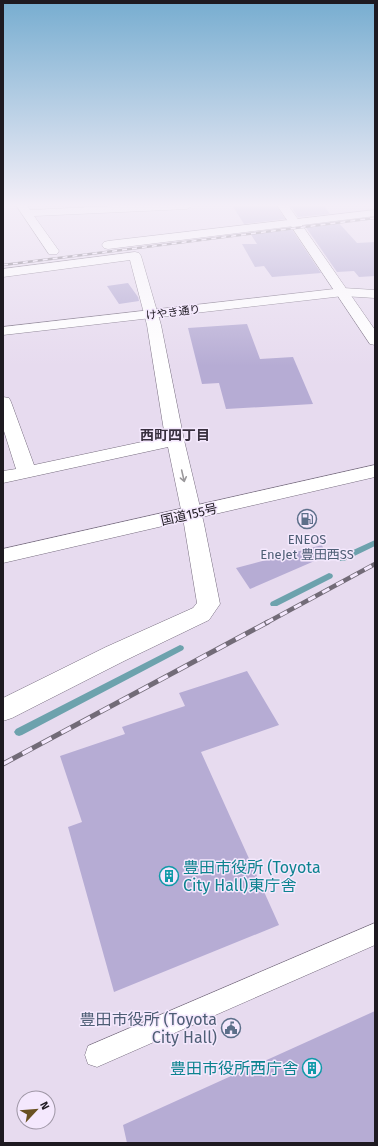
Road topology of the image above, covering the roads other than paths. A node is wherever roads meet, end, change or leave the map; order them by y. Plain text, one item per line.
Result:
1 (116, 258) edge
2 (136, 258) edge
3 (319, 258) edge
4 (3, 273) edge
5 (375, 285) edge
6 (343, 292) junction
7 (375, 294) edge
8 (150, 314) junction
9 (3, 331) edge
10 (375, 342) edge
11 (3, 402) edge
12 (174, 440) junction
13 (375, 471) edge
14 (27, 472) junction
15 (3, 477) edge
16 (192, 513) junction
17 (3, 556) edge
18 (3, 710) edge
19 (375, 934) edge
20 (97, 1055) dead end

1 - 4 main road
2 - 8 main road
3 - 6 main road
5 - 6 main road, けやき通り
6 - 7 main road, けやき通り
6 - 8 main road, けやき通り
6 - 10 main road
8 - 9 main road, けやき通り
8 - 12 main road
11 - 14 main road
12 - 14 main road
12 -> 16 main road
13 - 16 main road, 国道155号
14 - 15 main road
16 - 17 main road, 国道155号
16 - 18 main road
19 - 20 lane

